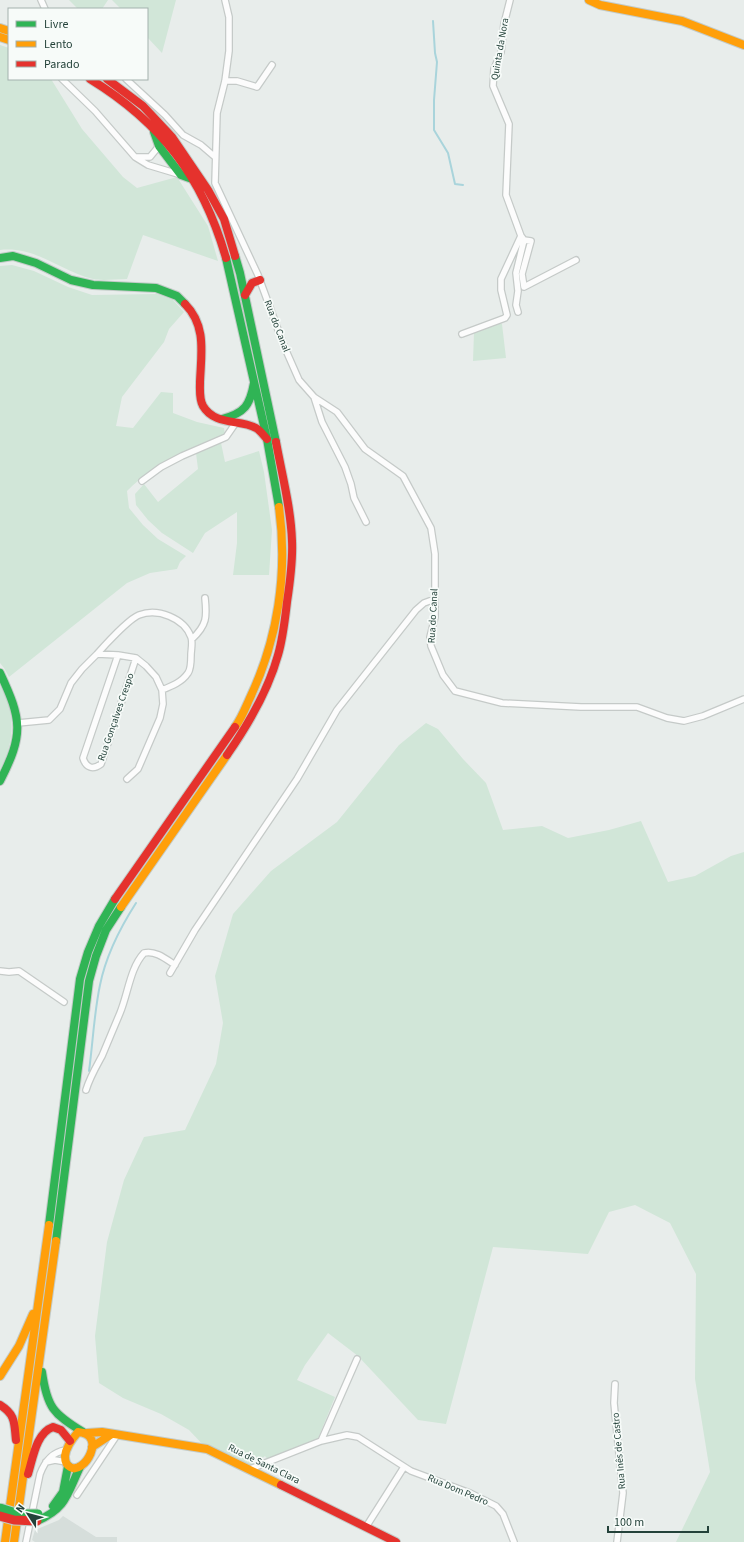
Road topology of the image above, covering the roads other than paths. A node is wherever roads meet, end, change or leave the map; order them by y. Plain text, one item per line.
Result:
1 (225, 0) edge
2 (510, 0) edge
3 (589, 0) edge
4 (744, 45) edge
5 (272, 65) dead end
6 (63, 80) edge
7 (92, 80) edge
8 (108, 80) edge
9 (127, 80) edge
10 (224, 81) junction
11 (154, 130) junction
12 (159, 146) junction
13 (135, 157) junction
14 (215, 157) junction
15 (181, 175) junction
16 (192, 179) junction
17 (523, 238) junction
18 (0, 258) edge
19 (576, 260) dead end
20 (240, 273) junction
21 (259, 278) junction
22 (245, 295) junction
23 (518, 312) dead end
24 (462, 334) dead end
25 (254, 379) junction
26 (314, 397) junction
27 (222, 419) junction
28 (235, 424) junction
29 (267, 439) junction
30 (142, 481) dead end
31 (366, 522) dead end
32 (205, 598) dead end
33 (435, 599) junction
34 (192, 638) junction
35 (97, 654) junction
36 (118, 655) junction
37 (136, 658) junction
38 (0, 673) edge
39 (162, 690) junction
40 (744, 699) edge
41 (18, 723) junction
42 (127, 779) dead end
43 (0, 781) edge
44 (174, 965) junction
45 (0, 971) edge
46 (170, 973) dead end
47 (64, 1002) dead end
48 (86, 1090) dead end
49 (39, 1299) junction
50 (40, 1358) junction
51 (357, 1359) dead end
52 (0, 1376) edge
53 (615, 1384) dead end
54 (0, 1405) edge
55 (85, 1432) junction
56 (115, 1435) junction
57 (321, 1441) junction
58 (68, 1445) junction
59 (92, 1447) junction
60 (18, 1451) junction
61 (46, 1462) junction
62 (67, 1464) junction
63 (80, 1467) junction
64 (404, 1467) junction
65 (250, 1469) junction
66 (21, 1495) junction
67 (77, 1495) dead end
68 (0, 1508) edge
69 (0, 1516) edge
70 (38, 1518) junction
71 (366, 1527) junction
72 (5, 1542) edge
73 (14, 1542) edge
74 (26, 1542) edge
75 (396, 1542) edge
76 (514, 1542) edge
77 (617, 1542) edge

1 - 10 street, Rua do Canal
2 - 17 street, Quinta da Nora
3 - 4 main road
5 - 10 street
6 - 13 street
7 - 11 main road
8 - 20 main road
9 - 14 street
10 - 14 street, Rua do Canal
11 - 12 main road
11 - 16 main road
12 - 13 street
12 - 15 main road
13 - 15 street
14 - 21 street, Rua do Canal
15 - 16 main road
16 - 25 main road
17 - 19 street, Quinta da Nora
17 - 23 street
17 - 24 street
18 - 27 main road
20 - 21 main road
20 - 22 main road
21 - 22 main road
21 - 26 street, Rua do Canal
22 - 50 main road
25 - 27 main road
25 - 29 main road
26 - 31 street
26 - 33 street, Rua do Canal
27 - 28 main road
28 - 29 main road
28 - 30 street
29 - 49 main road
32 - 34 street
33 - 40 street, Rua do Canal
33 - 44 street
34 - 35 street
34 - 39 street
35 - 36 street
35 - 41 street
36 - 37 street
36 - 37 street, Rua Gonçalves Crespo
37 - 39 street
38 - 41 main road
39 - 42 street
41 - 43 main road
44 - 46 street
44 - 48 street
45 - 47 street
49 - 52 main road
49 - 60 main road
50 - 55 main road
50 - 66 main road
51 - 57 street
53 - 77 street, Rua Inês de Castro
54 - 60 main road
55 - 56 main road, Rua de Santa Clara
55 - 58 main road
55 - 59 main road
56 - 59 main road
56 - 65 main road, Rua de Santa Clara
56 - 67 street
57 - 64 street, Rua Dom Pedro
57 - 65 street, Rua Dom Pedro
58 - 61 street
58 - 62 main road
58 - 66 main road
59 - 63 main road
60 - 72 main road
61 - 62 street
61 - 74 street
62 - 63 main road
62 - 70 main road
63 - 70 main road
64 - 71 street
64 - 76 street, Rua Dom Pedro
65 - 71 main road, Rua de Santa Clara
66 - 73 main road
68 - 70 main road, bridge
69 - 70 main road, bridge
71 - 75 main road, Rua de Santa Clara

